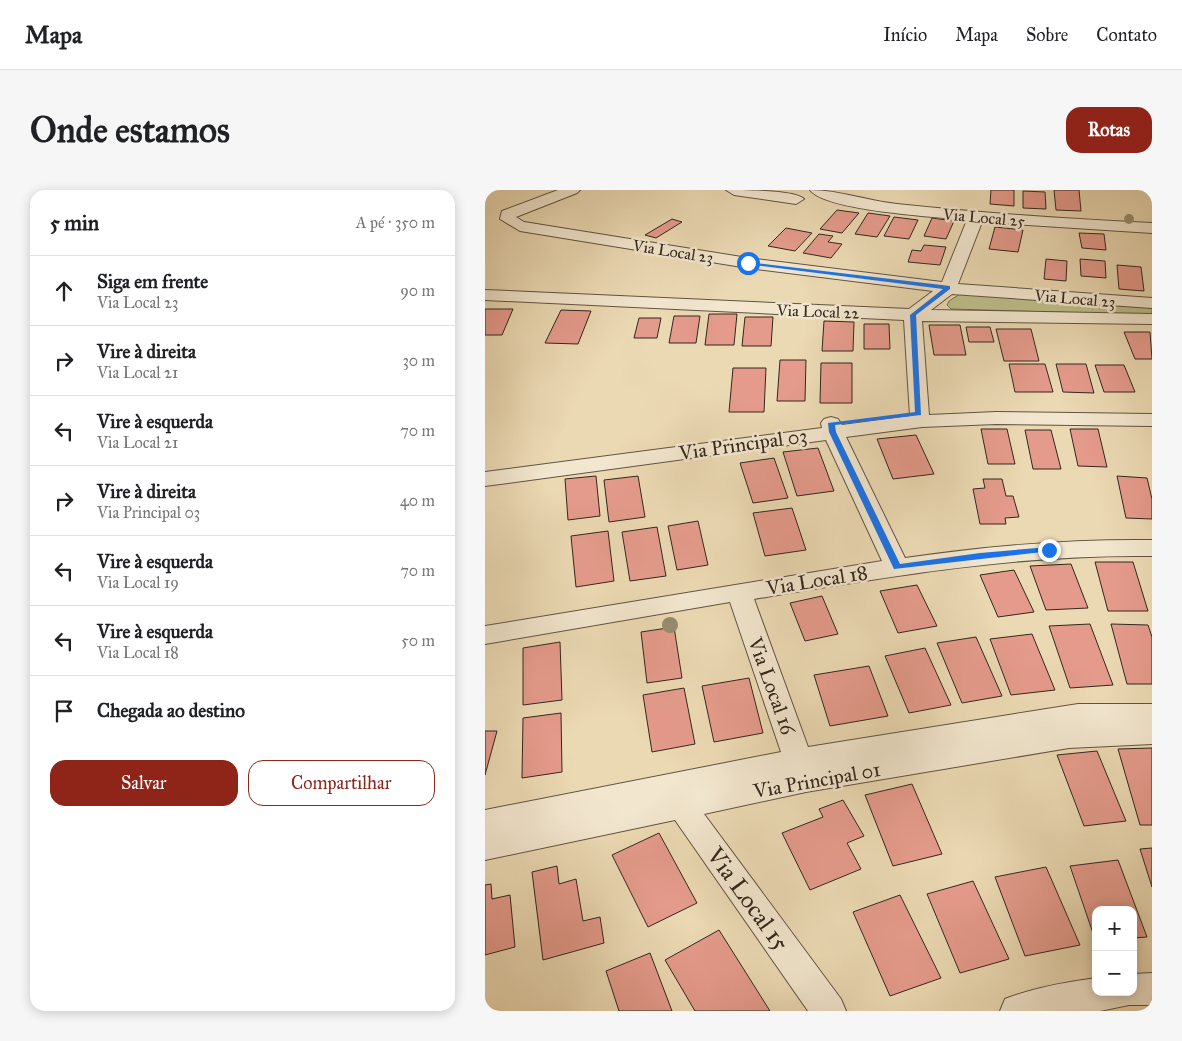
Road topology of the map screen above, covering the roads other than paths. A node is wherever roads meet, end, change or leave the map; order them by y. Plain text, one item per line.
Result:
1 (572, 190) edge
2 (733, 190) edge
3 (818, 190) edge
4 (796, 199) dead end
5 (975, 217) junction
6 (1152, 228) edge
7 (947, 288) junction
8 (485, 295) edge
9 (1152, 303) edge
10 (913, 315) junction
11 (1152, 320) edge
12 (1152, 413) edge
13 (920, 418) junction
14 (1152, 420) edge
15 (832, 427) junction
16 (485, 469) edge
17 (485, 479) edge
18 (1152, 548) edge
19 (897, 567) junction
20 (739, 592) junction
21 (485, 635) edge
22 (1152, 715) edge
23 (1152, 733) edge
24 (803, 770) junction
25 (675, 797) junction
26 (485, 823) edge
27 (485, 847) edge
28 (1152, 989) edge
29 (1137, 990) edge
30 (1092, 996) edge
31 (829, 1011) edge
32 (1017, 1011) edge

1 - 7 street, Via Local 23
2 - 4 street
3 - 5 street, Via Local 25
5 - 6 street, Via Local 25
5 - 7 street
7 - 9 street, Via Local 23
7 - 10 street
8 - 10 street, Via Local 22
10 - 11 street, Via Local 22
10 - 13 street
12 - 13 street, Via Principal 03
13 - 14 street, Via Principal 03
13 - 15 street, Via Principal 03
15 - 16 street, Via Principal 03
15 - 17 street, Via Principal 03
15 - 19 street
18 - 19 street, Via Local 18
19 - 20 street, Via Local 18
20 - 21 street, Via Local 18
20 - 24 street, Via Local 16
22 - 24 street, Via Principal 01
23 - 24 street, Via Principal 01
24 - 25 street, Via Principal 01
25 - 26 street, Via Principal 01
25 - 27 street, Via Principal 01
25 - 31 street, Via Local 15
28 - 29 street
30 - 32 street

